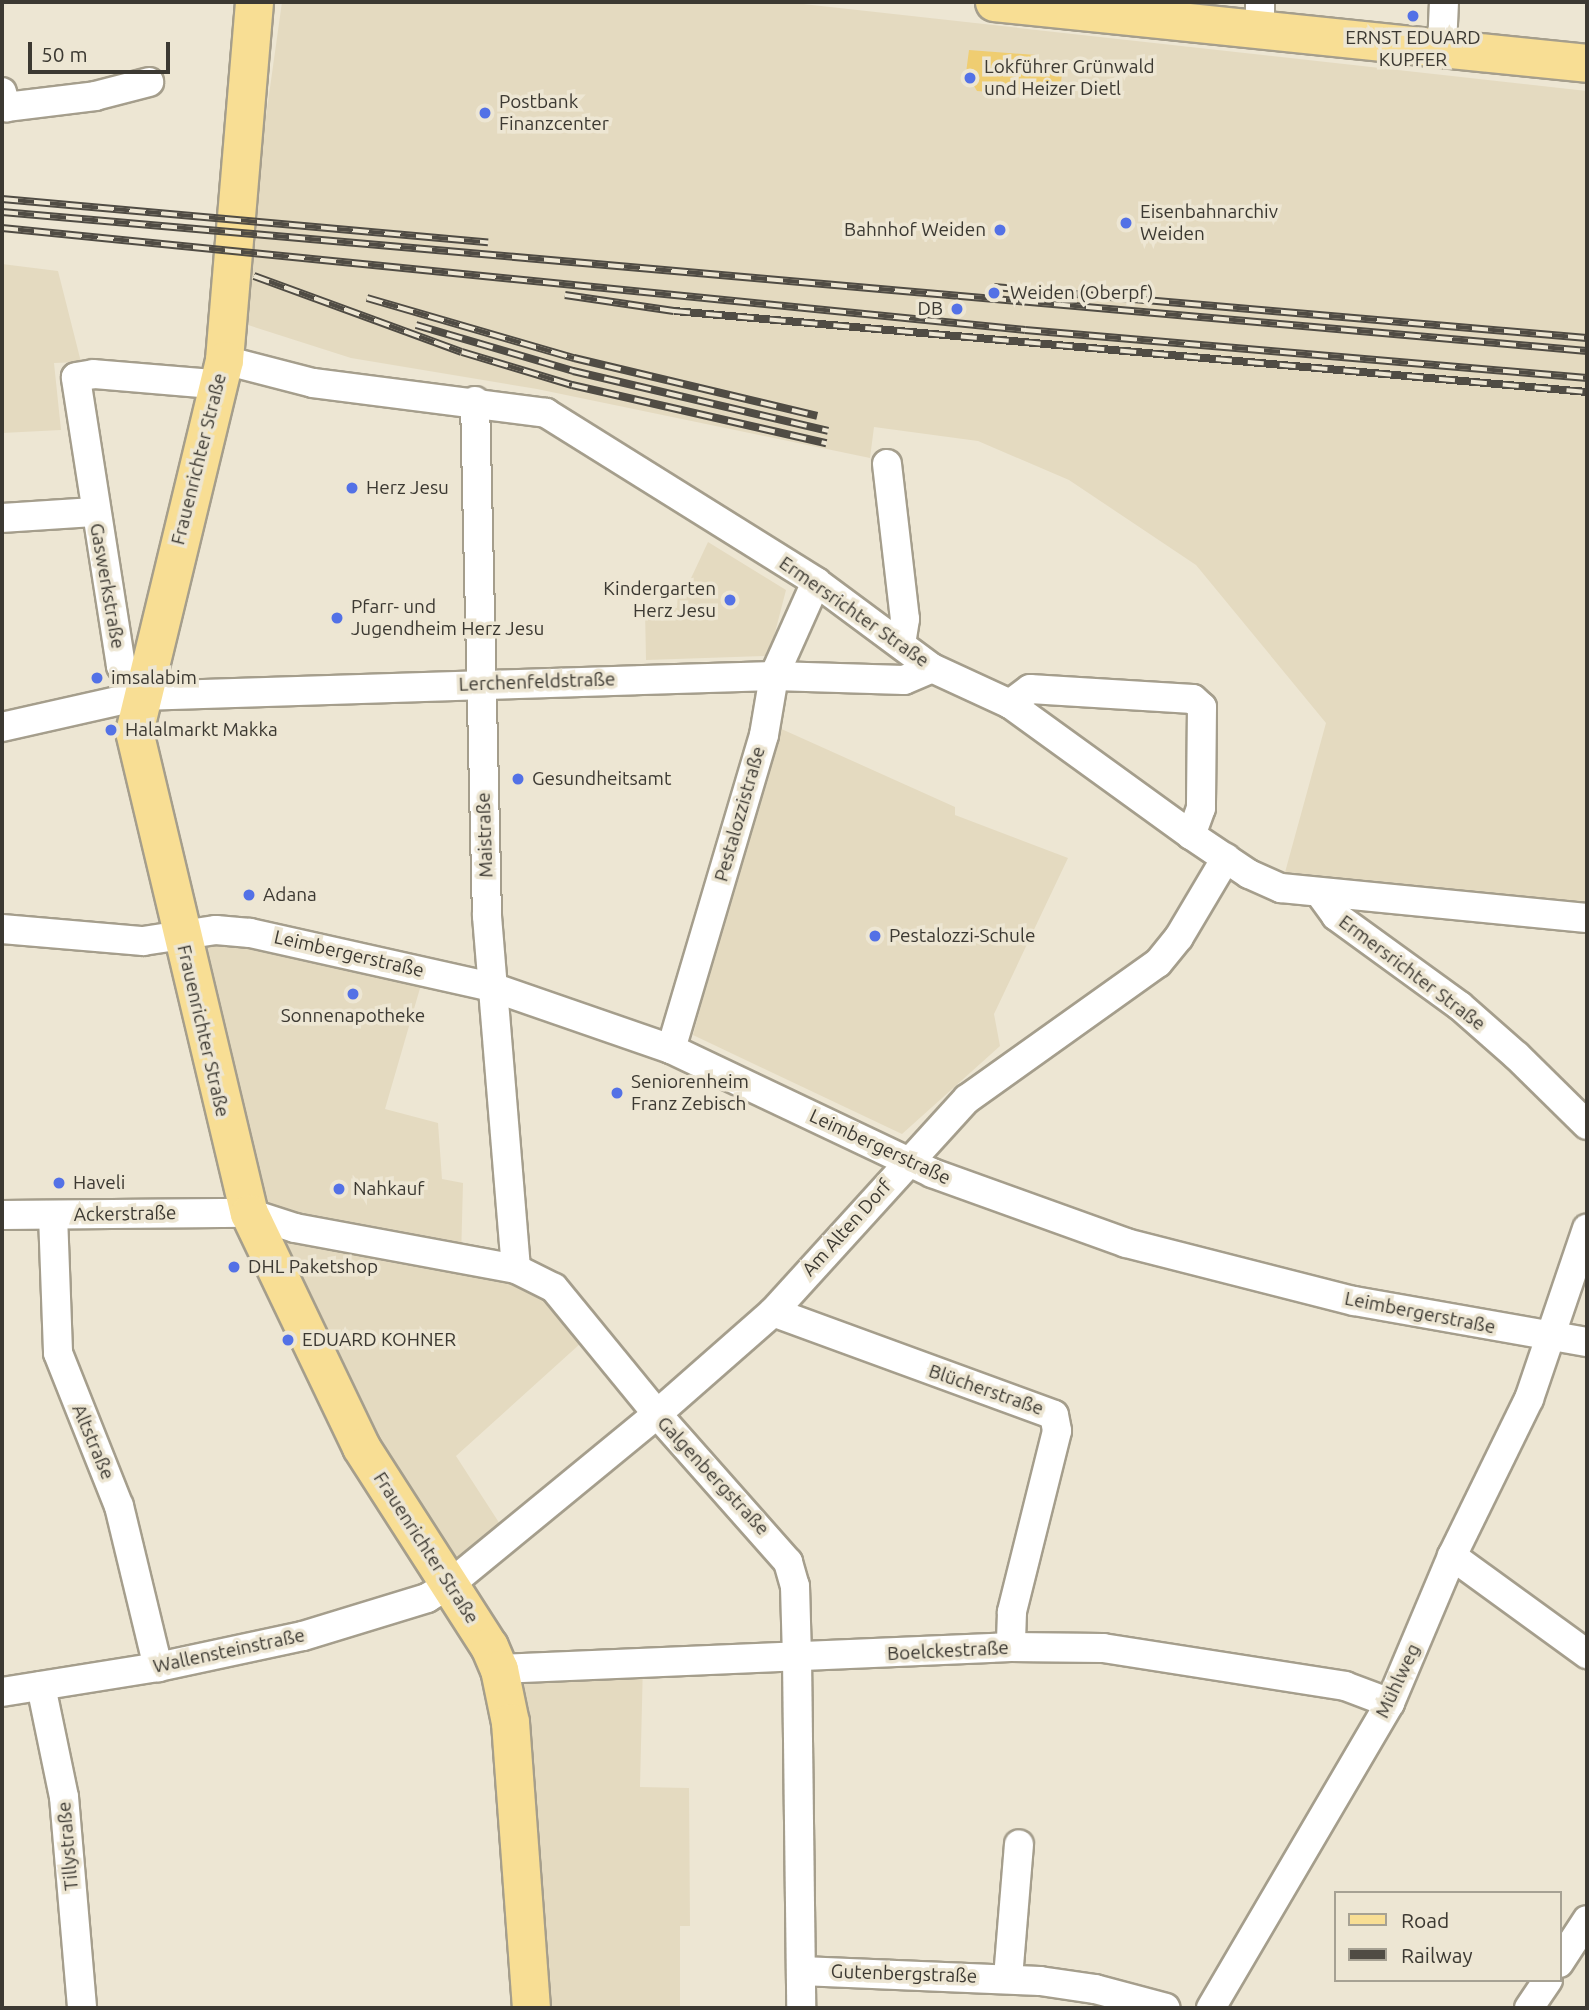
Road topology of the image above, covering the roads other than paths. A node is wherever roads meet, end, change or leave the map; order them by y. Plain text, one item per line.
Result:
1 (254, 2) edge
2 (994, 2) edge
3 (1444, 2) edge
4 (1097, 7) edge
5 (1260, 14) edge
6 (1442, 47) junction
7 (1587, 63) edge
8 (149, 82) dead end
9 (2, 92) edge
10 (213, 372) junction
11 (474, 401) junction
12 (887, 464) dead end
13 (95, 512) junction
14 (2, 518) edge
15 (816, 582) junction
16 (901, 643) junction
17 (932, 668) junction
18 (775, 676) junction
19 (481, 682) junction
20 (140, 696) junction
21 (1010, 704) junction
22 (2, 727) edge
23 (1191, 835) junction
24 (1226, 858) junction
25 (1321, 895) junction
26 (1587, 918) edge
27 (2, 929) edge
28 (182, 935) junction
29 (492, 987) junction
30 (671, 1049) junction
31 (1587, 1125) edge
32 (907, 1161) junction
33 (249, 1213) junction
34 (2, 1215) edge
35 (53, 1215) junction
36 (1587, 1229) edge
37 (516, 1269) junction
38 (773, 1312) junction
39 (1550, 1336) junction
40 (1587, 1342) edge
41 (657, 1414) junction
42 (1452, 1556) junction
43 (449, 1585) junction
44 (1011, 1647) junction
45 (1587, 1654) edge
46 (797, 1658) junction
47 (158, 1667) junction
48 (499, 1669) junction
49 (41, 1686) junction
50 (2, 1692) edge
51 (1390, 1703) junction
52 (1019, 1844) dead end
53 (1585, 1929) edge
54 (1561, 1960) edge
55 (801, 1970) junction
56 (1008, 1978) junction
57 (1547, 1982) edge
58 (82, 2008) edge
59 (531, 2008) edge
60 (801, 2008) edge
61 (1166, 2008) edge
62 (1211, 2008) edge
63 (1529, 2008) edge

1 - 10 main road, Frauenrichter Straße
2 - 4 main road
3 - 6 street
4 - 5 main road
5 - 6 main road
6 - 7 main road
8 - 9 street
10 - 11 street, Ermersrichter Straße
10 - 13 street, Gaswerkstraße
10 - 20 main road, Frauenrichter Straße
11 - 15 street, Ermersrichter Straße
11 - 19 street, Maistraße
12 - 16 street
13 - 14 street, Gaswerkstraße
13 - 20 street, Gaswerkstraße
15 - 16 street, Ermersrichter Straße
15 - 18 street, Pestalozzistraße
16 - 17 street, Ermersrichter Straße
17 - 18 street, Lerchenfeldstraße
17 - 21 street, Ermersrichter Straße
18 - 19 street, Lerchenfeldstraße
18 - 30 street, Pestalozzistraße
19 - 20 street, Lerchenfeldstraße
19 - 29 street, Maistraße
20 - 22 street, Lerchenfeldstraße
20 - 28 main road, Frauenrichter Straße
21 - 23 street, Ermersrichter Straße
21 - 23 street
23 - 24 street, Ermersrichter Straße
24 - 25 street, Ermersrichter Straße
24 - 32 street, Am Alten Dorf
25 - 26 street
25 - 31 street, Ermersrichter Straße
27 - 28 street, Leimbergerstraße
28 - 29 street, Leimbergerstraße
28 - 33 main road, Frauenrichter Straße
29 - 30 street, Leimbergerstraße
29 - 37 street, Maistraße
30 - 32 street, Leimbergerstraße
32 - 38 street, Am Alten Dorf
32 - 39 street, Leimbergerstraße
33 - 35 street, Ackerstraße
33 - 37 street, Galgenbergstraße
33 - 43 main road, Frauenrichter Straße
34 - 35 street, Ackerstraße
35 - 47 street, Altstraße
36 - 39 street, Mühlweg
37 - 41 street, Galgenbergstraße
38 - 41 street, Am Alten Dorf
38 - 44 street, Blücherstraße
39 - 40 street, Leimbergerstraße
39 - 42 street, Mühlweg
41 - 43 street, Am Alten Dorf
41 - 46 street, Galgenbergstraße
42 - 45 street
42 - 51 street, Mühlweg
43 - 47 street, Wallensteinstraße
43 - 48 main road, Frauenrichter Straße
44 - 46 street, Boelckestraße
44 - 51 street, Boelckestraße
46 - 48 street, Boelckestraße
46 - 55 street, Galgenbergstraße
47 - 49 street, Wallensteinstraße
48 - 59 main road, Frauenrichter Straße
49 - 50 street, Wallensteinstraße
49 - 58 street, Tillystraße
51 - 62 street, Mühlweg
52 - 56 street
53 - 54 street
55 - 56 street, Gutenbergstraße
55 - 60 street, Galgenbergstraße
56 - 61 street, Gutenbergstraße
57 - 63 street

